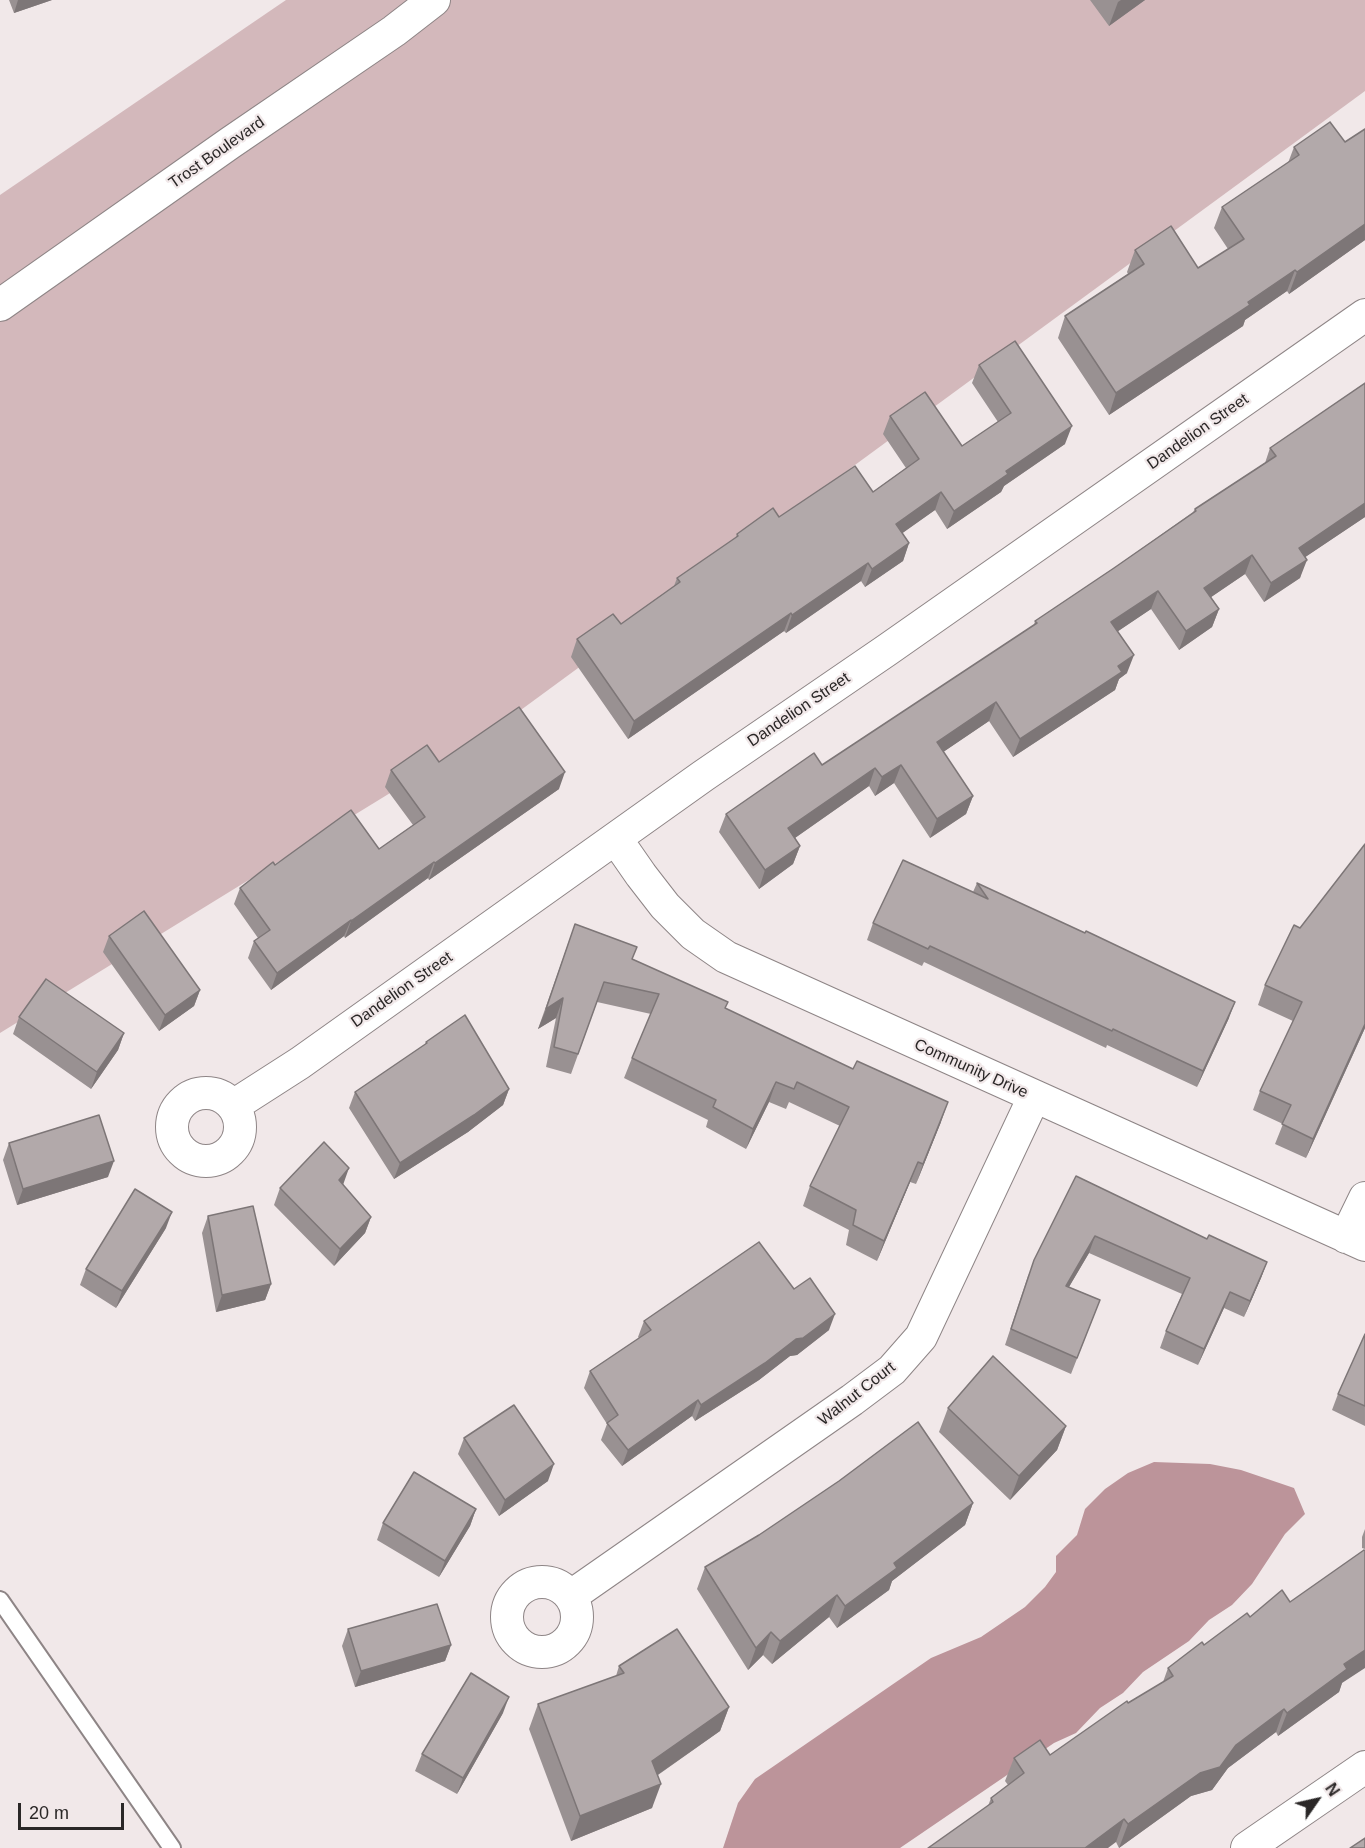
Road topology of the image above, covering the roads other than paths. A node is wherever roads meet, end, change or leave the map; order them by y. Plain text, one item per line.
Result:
1 (434, 0) edge
2 (0, 305) edge
3 (1365, 315) edge
4 (616, 838) junction
5 (1034, 1097) junction
6 (233, 1106) dead end
7 (1365, 1198) edge
8 (1356, 1241) edge
9 (571, 1596) dead end
10 (0, 1600) edge
11 (1365, 1767) edge
12 (172, 1848) edge
13 (1247, 1848) edge

1 - 2 street, Trost Boulevard
3 - 4 street, Dandelion Street
4 - 5 street, Community Drive
4 - 6 street, Dandelion Street
5 - 8 street, Community Drive
5 - 9 street, Walnut Court
7 - 8 street
10 - 12 lane
11 - 13 street

